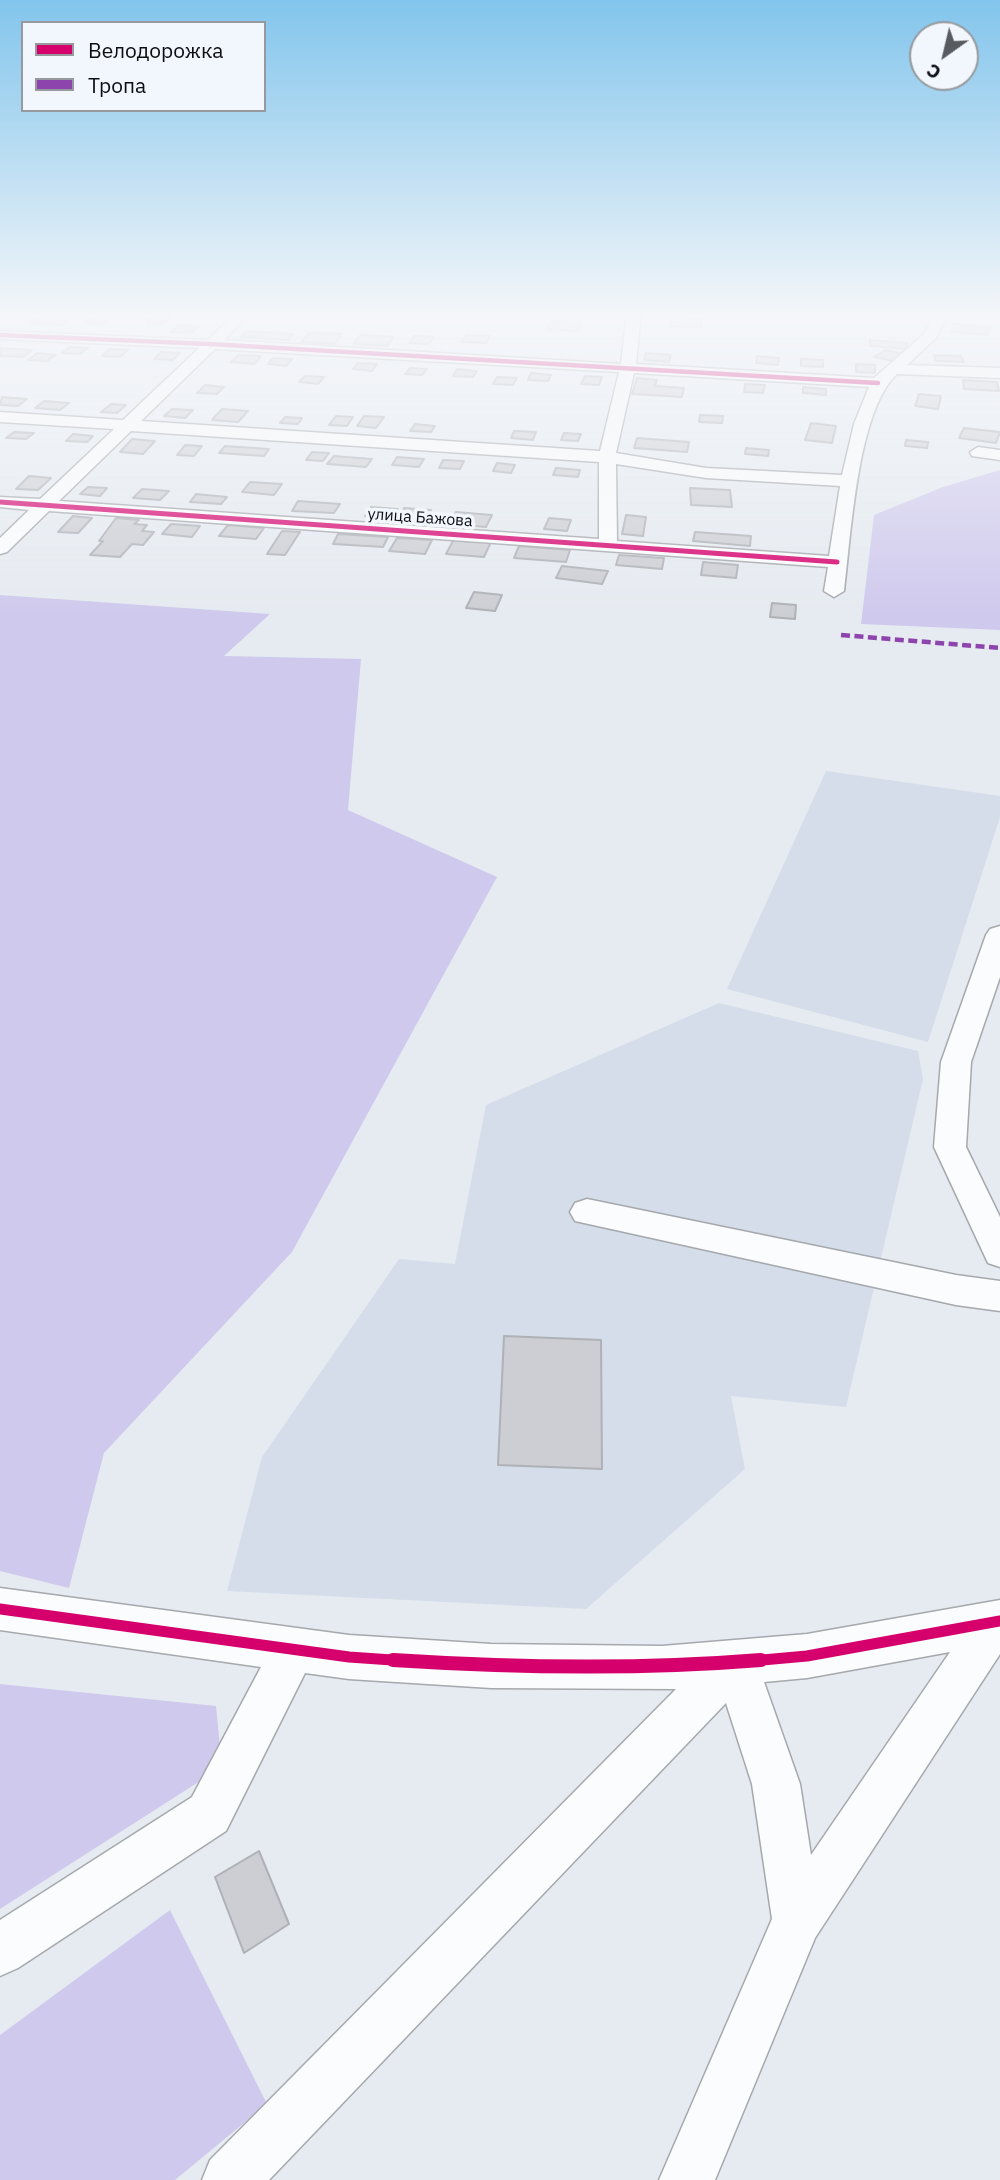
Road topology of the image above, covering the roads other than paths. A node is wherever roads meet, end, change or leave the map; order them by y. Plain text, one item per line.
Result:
1 (140, 414) edge
2 (617, 414) edge
3 (866, 414) edge
4 (0, 418) edge
5 (129, 424) junction
6 (978, 452) dead end
7 (1000, 454) edge
8 (607, 457) junction
9 (849, 481) junction
10 (0, 502) edge
11 (46, 506) junction
12 (4, 545) edge
13 (608, 545) junction
14 (837, 562) junction
15 (834, 591) dead end
16 (1000, 935) edge
17 (587, 1212) dead end
18 (1000, 1253) edge
19 (1000, 1296) edge
20 (0, 1609) edge
21 (998, 1622) edge
22 (294, 1649) junction
23 (735, 1661) junction
24 (797, 1920) junction
25 (0, 1950) edge
26 (230, 2180) edge
27 (687, 2180) edge

1 - 5 street
2 - 8 street
3 - 9 street
4 - 5 street
5 - 8 street
5 - 11 street
6 - 7 street
8 - 9 street
8 - 13 street
9 - 14 street
10 - 11 street, улица Бажова
11 - 12 street
11 - 13 street, улица Бажова
13 - 14 street, улица Бажова
14 - 15 street
16 - 18 street
17 - 19 street
20 - 22 street
21 - 23 street
21 - 24 street
22 - 23 street
22 - 25 street
23 - 24 street
23 - 26 street
24 - 27 street

